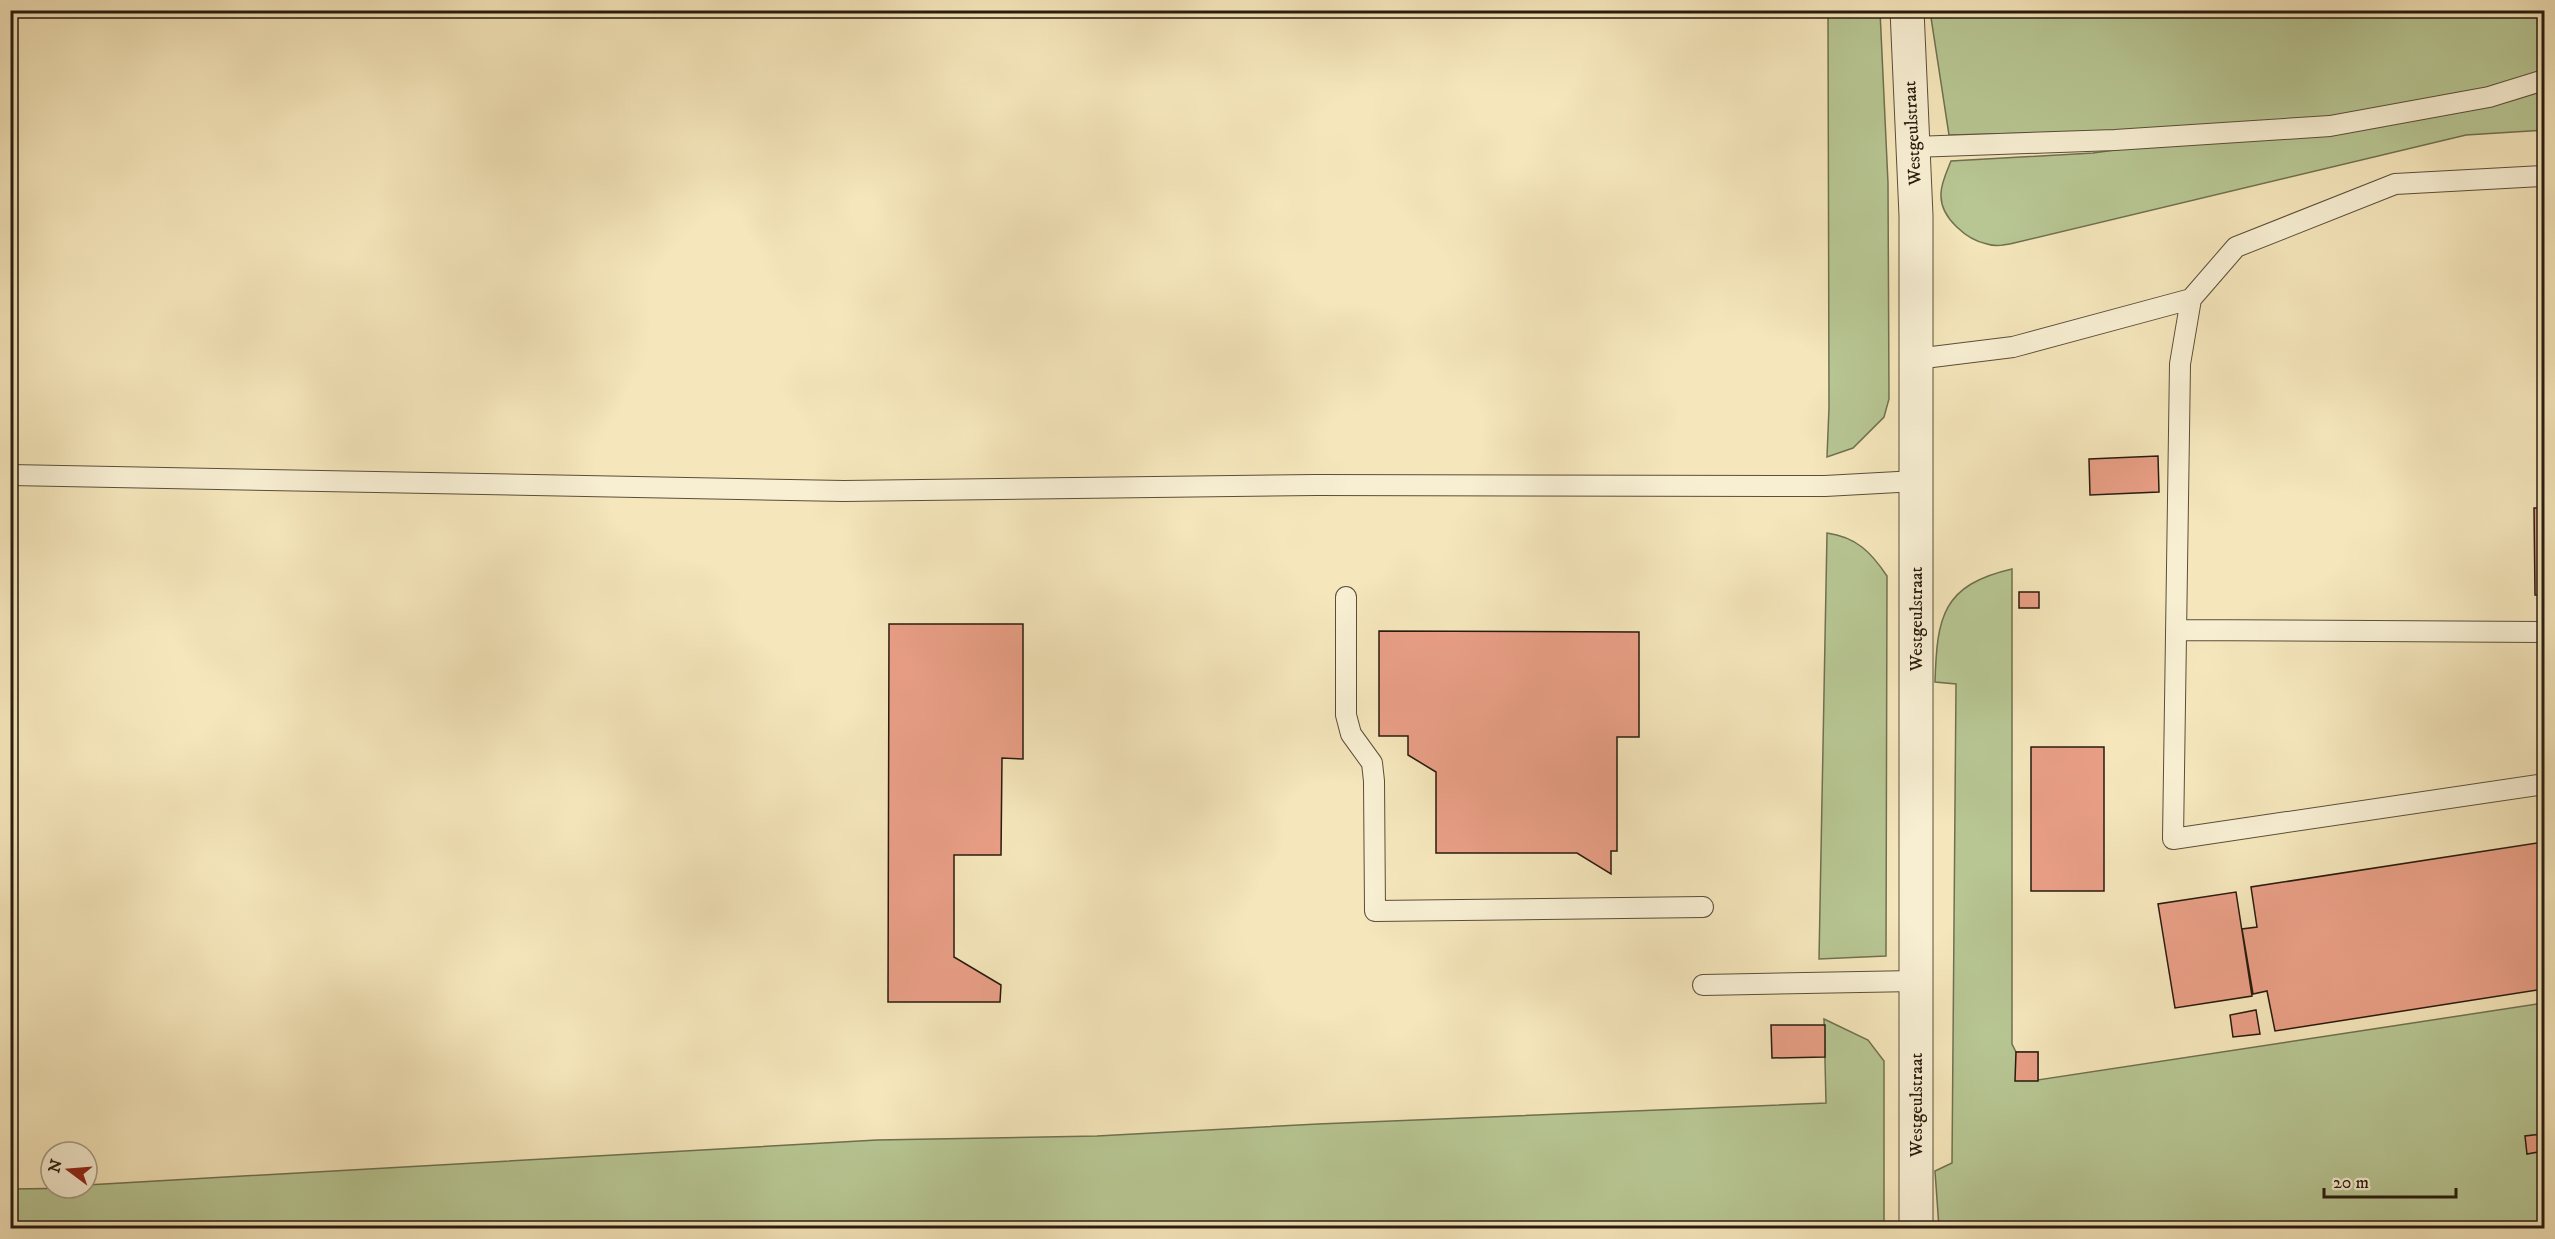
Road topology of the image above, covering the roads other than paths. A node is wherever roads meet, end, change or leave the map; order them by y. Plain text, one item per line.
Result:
1 (1907, 10) edge
2 (2544, 80) edge
3 (1913, 147) junction
4 (2544, 176) edge
5 (2191, 299) junction
6 (1916, 359) junction
7 (10, 475) edge
8 (1916, 481) junction
9 (1346, 597) dead end
10 (2176, 630) junction
11 (2544, 632) edge
12 (2544, 784) edge
13 (1703, 907) dead end
14 (1916, 981) junction
15 (1702, 985) dead end
16 (1916, 1228) edge

1 - 3 street, Westgeulstraat
2 - 3 lane
3 - 6 street, Westgeulstraat
4 - 5 lane
5 - 6 lane
5 - 10 lane
6 - 8 street, Westgeulstraat
7 - 8 lane
8 - 14 street, Westgeulstraat
9 - 13 lane
10 - 11 lane
10 - 12 lane
14 - 15 lane
14 - 16 street, Westgeulstraat

